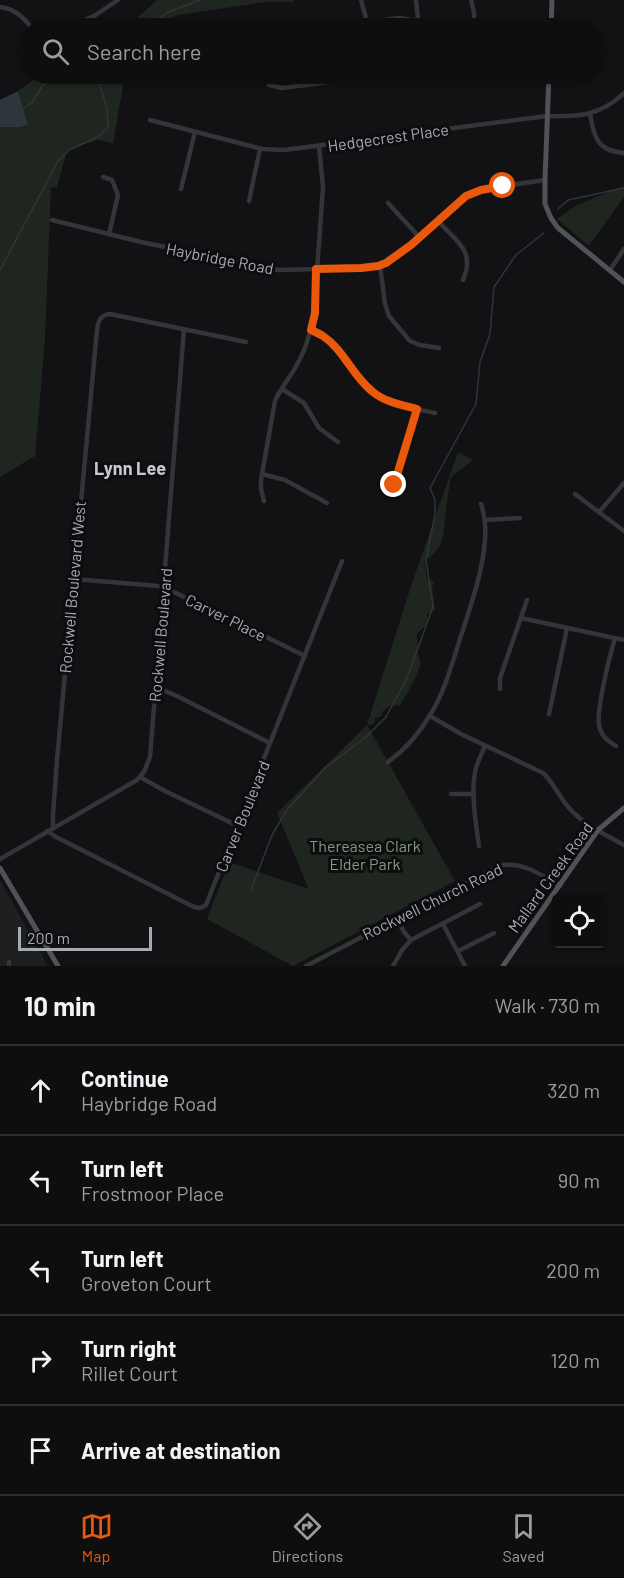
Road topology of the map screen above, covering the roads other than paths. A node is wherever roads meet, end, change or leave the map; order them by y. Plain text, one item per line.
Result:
1 (118, 0) edge
2 (361, 0) edge
3 (416, 0) edge
4 (471, 0) edge
5 (552, 0) edge
6 (0, 7) edge
7 (24, 18) edge
8 (89, 18) edge
9 (365, 18) edge
10 (419, 18) edge
11 (474, 18) edge
12 (551, 18) edge
13 (313, 84) edge
14 (549, 84) edge
15 (269, 85) dead end
16 (624, 93) edge
17 (590, 114) junction
18 (547, 116) junction
19 (150, 120) dead end
20 (195, 132) junction
21 (601, 145) junction
22 (319, 146) junction
23 (260, 149) junction
24 (595, 152) dead end
25 (624, 153) edge
26 (104, 177) dead end
27 (544, 180) junction
28 (181, 189) dead end
29 (249, 201) dead end
30 (388, 203) dead end
31 (52, 220) dead end
32 (438, 221) junction
33 (109, 234) junction
34 (420, 237) junction
35 (624, 249) edge
36 (380, 265) junction
37 (316, 269) junction
38 (610, 270) junction
39 (463, 280) dead end
40 (624, 282) edge
41 (184, 329) junction
42 (311, 330) junction
43 (246, 342) dead end
44 (439, 348) dead end
45 (282, 389) junction
46 (417, 409) junction
47 (435, 413) dead end
48 (338, 442) dead end
49 (262, 474) junction
50 (624, 483) edge
51 (394, 485) dead end
52 (575, 494) dead end
53 (264, 501) dead end
54 (327, 503) dead end
55 (481, 504) dead end
56 (599, 512) junction
57 (520, 518) dead end
58 (485, 520) junction
59 (624, 531) edge
60 (342, 561) dead end
61 (73, 579) junction
62 (164, 588) junction
63 (527, 600) dead end
64 (521, 618) junction
65 (567, 628) junction
66 (615, 638) junction
67 (624, 640) edge
68 (305, 656) junction
69 (156, 687) junction
70 (500, 689) dead end
71 (549, 714) dead end
72 (430, 716) junction
73 (270, 743) junction
74 (485, 746) junction
75 (616, 746) dead end
76 (388, 762) dead end
77 (140, 777) junction
78 (451, 794) dead end
79 (474, 794) junction
80 (624, 807) edge
81 (238, 826) junction
82 (53, 827) junction
83 (598, 830) junction
84 (47, 831) junction
85 (624, 845) edge
86 (479, 846) dead end
87 (0, 859) edge
88 (0, 868) edge
89 (560, 886) junction
90 (480, 904) dead end
91 (396, 918) junction
92 (444, 924) junction
93 (494, 933) dead end
94 (411, 940) junction
95 (458, 951) junction
96 (313, 964) edge
97 (58, 966) edge
98 (306, 966) edge
99 (393, 966) edge
100 (465, 966) edge
101 (503, 966) edge

1 - 8 street
2 - 9 street
3 - 10 street
4 - 11 street
5 - 12 main road
6 - 7 street
13 - 15 street
14 - 18 main road
16 - 17 street, Hedgecrest Place
17 - 18 street, Hedgecrest Place
17 - 21 street
18 - 22 street, Hedgecrest Place
18 - 27 main road
19 - 20 street, Hedgecrest Place
20 - 23 street, Hedgecrest Place
20 - 28 street
21 - 24 street
21 - 25 street
22 - 23 street, Hedgecrest Place
22 - 37 street
23 - 29 street
26 - 33 street
27 - 32 street, Haybridge Road
27 - 38 main road
30 - 34 street
31 - 33 street, Haybridge Road
32 - 34 street, Haybridge Road
32 - 39 street
33 - 37 street, Haybridge Road
34 - 36 street, Haybridge Road
35 - 38 street
36 - 37 street, Haybridge Road
36 - 44 street
37 - 42 street
38 - 40 main road
41 - 43 street, Rockwell Boulevard West
41 - 61 street, Rockwell Boulevard West
41 - 62 street, Rockwell Boulevard
42 - 45 street
42 - 46 street
45 - 48 street
45 - 49 street
46 - 47 street
46 - 51 street
49 - 53 street
49 - 54 street
50 - 56 street
52 - 56 street
55 - 58 street
56 - 59 street
57 - 58 street
58 - 72 street
60 - 68 street, Carver Boulevard
61 - 62 street, Carver Place
61 - 82 street, Rockwell Boulevard West
62 - 68 street, Carver Place
62 - 69 street, Rockwell Boulevard
63 - 64 street
64 - 65 street
64 - 70 street
65 - 66 street
65 - 71 street
66 - 67 street
66 - 75 street
68 - 73 street, Carver Boulevard
69 - 73 street
69 - 77 street, Rockwell Boulevard
72 - 74 street
72 - 76 street
73 - 81 street, Carver Boulevard
74 - 79 street
74 - 83 street
77 - 81 street
77 - 82 street
78 - 79 street
79 - 86 street
80 - 83 main road, Mallard Creek Road
81 - 84 street, Carver Boulevard
82 - 84 street
83 - 85 street
83 - 89 main road, Mallard Creek Road
84 - 87 street
88 - 97 main road
89 - 91 street, Rockwell Church Road
89 - 101 main road, Mallard Creek Road
90 - 92 street
91 - 94 street
91 - 96 street, Rockwell Church Road
92 - 94 street
92 - 95 street
93 - 95 street
94 - 99 street
95 - 100 street
96 - 98 street, Rockwell Church Road

